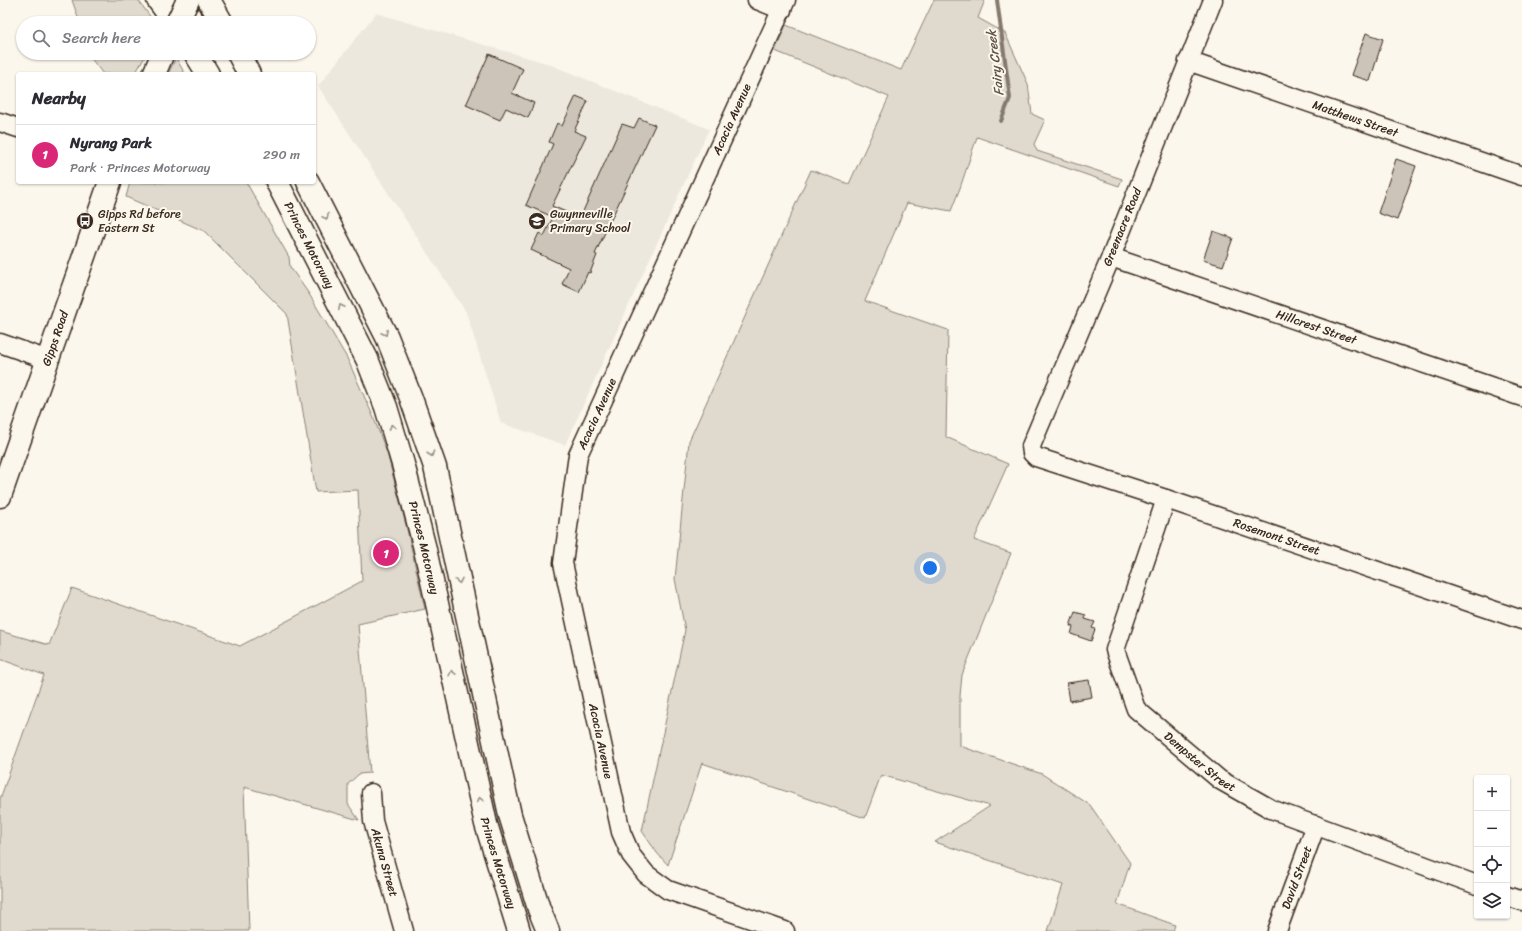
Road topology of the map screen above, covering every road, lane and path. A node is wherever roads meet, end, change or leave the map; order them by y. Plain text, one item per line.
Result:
1 (158, 0) edge
2 (181, 0) edge
3 (188, 0) edge
4 (209, 0) edge
5 (757, 0) edge
6 (1213, 0) edge
7 (784, 5) edge
8 (171, 16) edge
9 (180, 16) edge
10 (189, 16) edge
11 (218, 16) edge
12 (199, 60) edge
13 (213, 60) edge
14 (242, 60) edge
15 (1188, 61) junction
16 (207, 72) edge
17 (219, 72) edge
18 (248, 72) edge
19 (0, 122) edge
20 (16, 127) edge
21 (1522, 176) edge
22 (109, 184) edge
23 (309, 184) edge
24 (278, 186) edge
25 (1111, 257) junction
26 (0, 343) edge
27 (48, 360) junction
28 (1522, 397) edge
29 (1032, 452) joint
30 (0, 496) edge
31 (1166, 499) junction
32 (1522, 620) edge
33 (371, 793) dead end
34 (1316, 825) junction
35 (1474, 884) edge
36 (1510, 897) edge
37 (1522, 902) edge
38 (404, 931) edge
39 (519, 931) edge
40 (548, 931) edge
41 (785, 931) edge
42 (1277, 931) edge

1 - 8 main road
2 - 10 main road
3 - 9 main road, bridge
4 - 11 main road
5 - 7 street
6 - 15 street, Greenacre Road
7 - 41 street, Acacia Avenue
12 - 16 main road
13 - 17 main road
14 - 18 main road
15 - 21 street, Matthews Street
15 - 25 street, Greenacre Road
19 - 20 street
22 - 27 main road, Gipps Road
23 -> 40 main road, Princes Motorway
39 -> 24 main road, Princes Motorway
25 - 28 street, Hillcrest Street
25 - 29 street, Greenacre Road
26 - 27 street
27 - 30 main road, Gipps Road
29 - 31 street, Rosemont Street
31 - 32 street, Rosemont Street
31 - 34 street, Dempster Street
33 - 38 street, Akuna Street
34 - 35 street, Dempster Street
34 - 42 street, David Street
36 - 37 street

